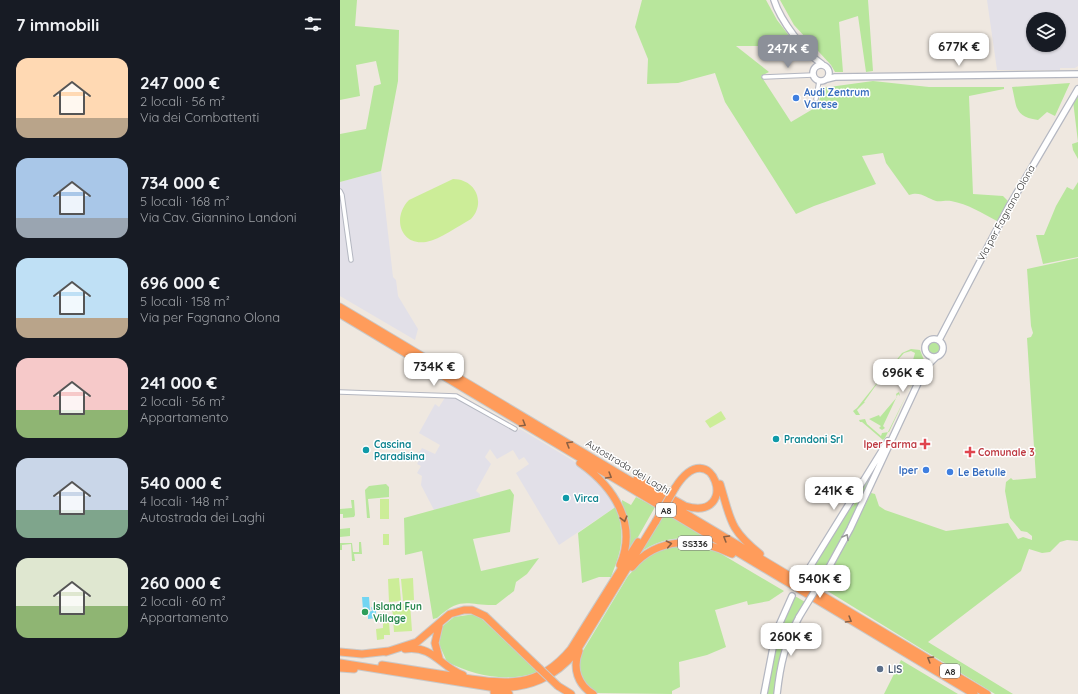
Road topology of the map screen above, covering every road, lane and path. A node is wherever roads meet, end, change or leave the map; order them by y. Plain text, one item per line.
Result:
1 (774, 0) edge
2 (813, 56) junction
3 (822, 64) junction
4 (814, 68) junction
5 (829, 71) junction
6 (1078, 74) edge
7 (813, 75) junction
8 (764, 77) dead end
9 (839, 77) junction
10 (827, 79) junction
11 (820, 81) junction
12 (1078, 89) edge
13 (816, 99) dead end
14 (340, 191) edge
15 (351, 260) dead end
16 (340, 307) edge
17 (340, 314) edge
18 (939, 340) junction
19 (926, 353) junction
20 (936, 357) junction
21 (925, 368) junction
22 (340, 392) edge
23 (898, 425) junction
24 (515, 429) dead end
25 (552, 441) junction
26 (603, 464) junction
27 (673, 487) junction
28 (654, 520) junction
29 (782, 575) junction
30 (805, 576) dead end
31 (618, 584) junction
32 (792, 596) dead end
33 (603, 598) junction
34 (439, 625) junction
35 (585, 638) junction
36 (340, 651) edge
37 (386, 652) junction
38 (340, 658) edge
39 (439, 659) junction
40 (340, 663) edge
41 (340, 668) edge
42 (480, 680) junction
43 (509, 694) edge
44 (570, 694) edge
45 (593, 694) edge
46 (764, 694) edge
47 (778, 694) edge
48 (974, 694) edge
49 (987, 694) edge

1 - 2 main road
2 - 3 main road
2 - 4 main road
3 - 4 main road
3 - 5 main road
4 - 7 main road
5 - 9 main road
5 - 10 main road
6 - 9 main road
7 - 8 street
7 - 11 main road
9 - 10 main road
10 - 11 main road
11 - 13 street
12 - 18 main road, Via per Fagnano Olona
14 - 15 street
26 -> 16 highway, Autostrada dei Laghi / A8
17 -> 25 highway, Autostrada dei Laghi / A8
18 - 19 main road, Via per Fagnano Olona
18 - 20 main road, Via per Fagnano Olona
19 - 20 main road
19 - 21 main road
20 - 21 main road
21 - 23 main road
22 - 24 street
23 - 30 main road
47 -> 23 main road, bridge
25 -> 29 highway, Autostrada dei Laghi / A8
25 -> 33 highway
26 - 27 highway
29 -> 26 highway, Autostrada dei Laghi / A8
27 - 28 highway
27 - 29 highway
28 - 31 highway
28 - 33 highway
31 -> 29 highway, SS336
29 -> 48 highway, Autostrada dei Laghi / A8
49 -> 29 highway, Autostrada dei Laghi / A8
31 - 35 highway
32 - 46 main road
33 - 42 highway
34 - 37 highway
34 - 39 highway
34 - 44 highway, bridge
35 - 40 highway
35 - 45 highway
36 - 37 highway
37 - 39 highway
38 - 42 highway
39 - 42 highway
41 - 43 highway

